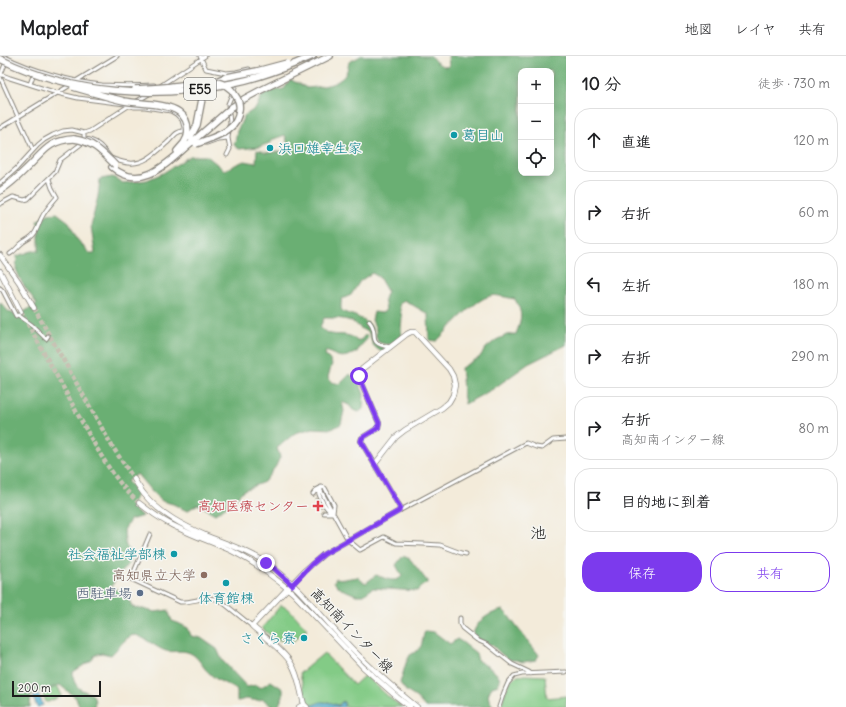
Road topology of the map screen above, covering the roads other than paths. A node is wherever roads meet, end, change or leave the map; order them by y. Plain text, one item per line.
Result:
1 (3, 56) edge
2 (117, 56) edge
3 (205, 56) edge
4 (307, 56) edge
5 (313, 56) edge
6 (330, 56) edge
7 (201, 57) edge
8 (0, 59) edge
9 (7, 60) junction
10 (293, 63) junction
11 (35, 69) junction
12 (249, 69) dead end
13 (236, 72) junction
14 (0, 75) edge
15 (76, 81) junction
16 (30, 84) junction
17 (161, 86) junction
18 (103, 87) junction
19 (57, 93) junction
20 (99, 101) junction
21 (130, 106) junction
22 (18, 117) junction
23 (0, 128) edge
24 (184, 130) junction
25 (84, 133) junction
26 (228, 138) junction
27 (84, 139) junction
28 (191, 140) junction
29 (34, 150) junction
30 (227, 155) dead end
31 (114, 166) junction
32 (48, 179) junction
33 (0, 183) edge
34 (0, 192) edge
35 (0, 204) edge
36 (10, 254) dead end
37 (0, 255) edge
38 (0, 271) edge
39 (0, 288) edge
40 (34, 308) tunnel mouth
41 (21, 312) tunnel mouth
42 (369, 321) dead end
43 (48, 336) dead end
44 (390, 347) junction
45 (566, 439) edge
46 (375, 464) junction
47 (134, 479) tunnel mouth
48 (319, 488) junction
49 (314, 494) dead end
50 (139, 503) tunnel mouth
51 (399, 511) junction
52 (324, 513) dead end
53 (334, 513) junction
54 (150, 534) dead end
55 (348, 540) junction
56 (466, 554) dead end
57 (290, 587) junction
58 (460, 618) dead end
59 (252, 626) junction
60 (566, 672) edge
61 (531, 674) junction
62 (306, 706) edge
63 (299, 707) edge
64 (410, 707) edge
65 (417, 707) edge
66 (499, 707) edge

1 - 9 street
2 - 15 street
3 - 7 street
4 - 10 highway
5 - 10 highway, E55
6 - 28 highway, bridge
7 - 13 street
7 - 17 street
8 - 9 highway, E55, bridge
9 - 11 street
9 - 14 street
9 - 18 highway, E55, bridge
9 - 28 highway, bridge
10 - 18 highway, E55, bridge
10 - 28 highway, bridge
11 - 15 street
11 - 16 street
12 - 13 street
13 - 26 street
14 - 16 street
14 - 22 street
15 - 18 street
15 - 19 street
16 - 19 street
17 - 18 street
17 - 21 street
18 - 20 street
18 - 28 highway, bridge
19 - 20 street
19 - 22 street
20 - 21 street
21 - 24 street
21 - 25 street
22 - 23 street
22 - 29 street
24 - 26 street
24 - 27 street
25 - 27 street
25 - 29 street
26 - 30 street
27 - 32 street
28 - 31 highway
28 - 31 highway
29 - 33 street
31 - 34 highway
32 - 35 street
32 - 36 street
37 - 40 main road
38 - 41 main road
39 - 43 street
42 - 44 street
44 - 46 main road
44 - 46 main road
45 - 51 street
46 - 51 main road
47 - 57 main road, 高知南インター線
48 - 49 street
48 - 53 street
48 - 53 street
50 - 57 main road, 高知南インター線
51 - 55 main road
52 - 53 street
53 - 55 street
54 - 59 street
55 - 56 street
55 - 57 main road
57 - 59 main road
57 - 64 main road, 高知南インター線
57 - 65 main road, 高知南インター線
58 - 61 street
59 - 62 main road
60 - 61 street
61 - 66 street
62 - 63 main road

